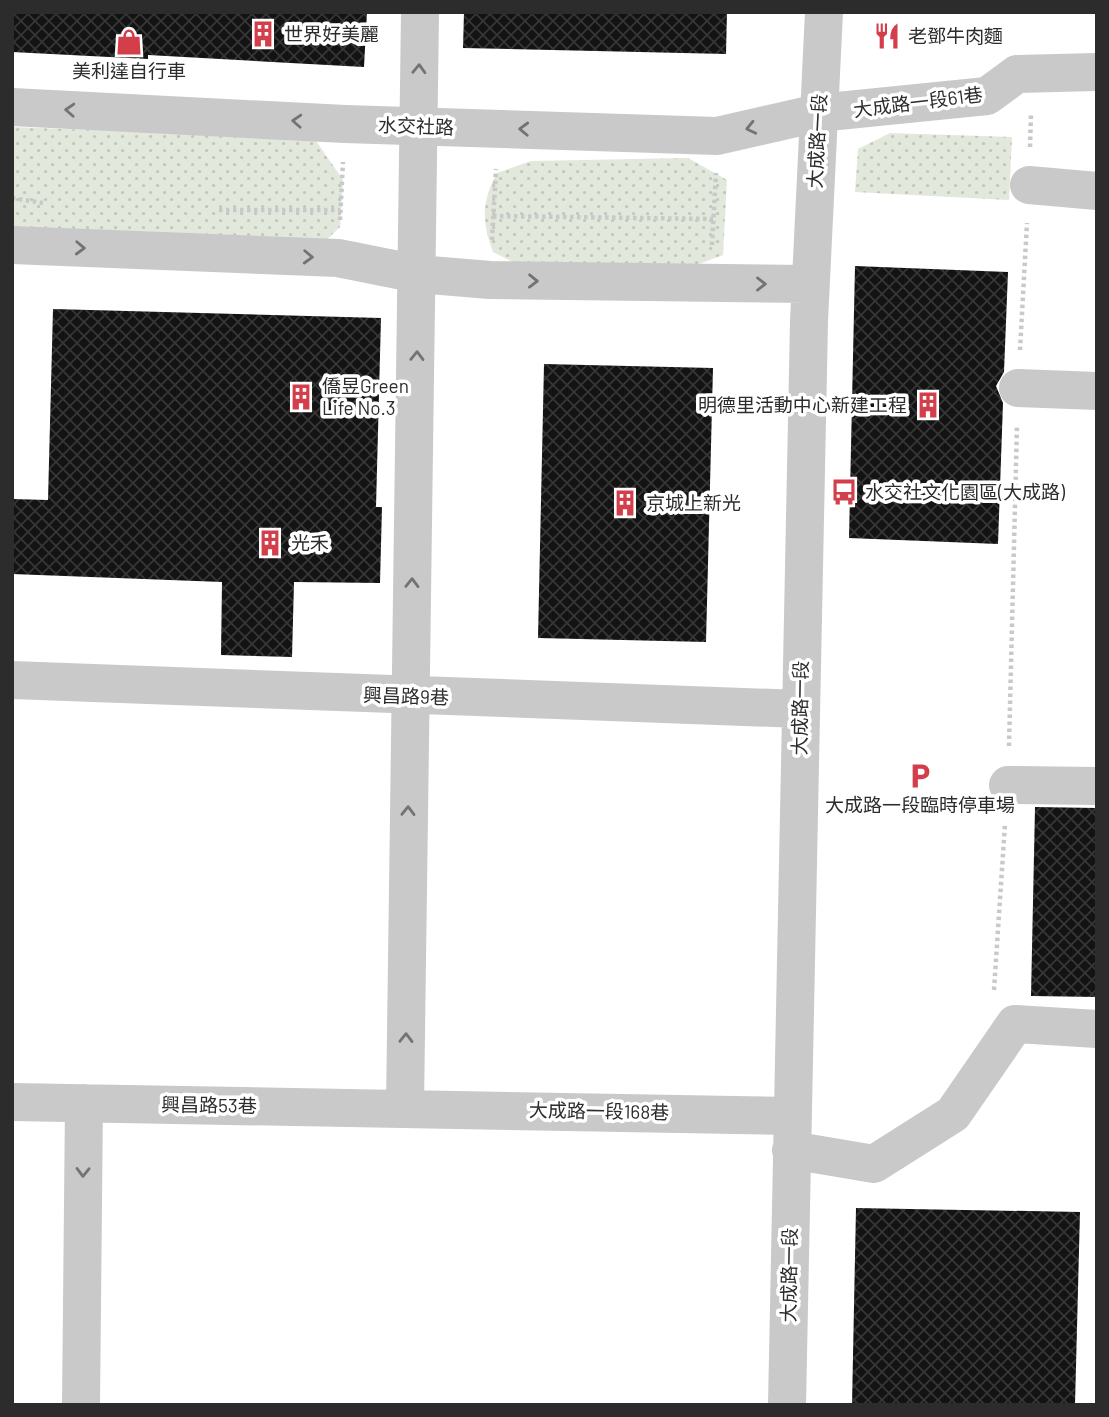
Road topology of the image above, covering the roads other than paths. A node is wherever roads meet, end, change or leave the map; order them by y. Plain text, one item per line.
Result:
1 (420, 12) edge
2 (824, 12) edge
3 (1097, 72) edge
4 (12, 107) edge
5 (818, 113) junction
6 (418, 126) junction
7 (1029, 185) road end
8 (1097, 191) edge
9 (12, 245) edge
10 (418, 274) junction
11 (810, 284) junction
12 (1018, 388) road end
13 (1097, 391) edge
14 (12, 680) edge
15 (410, 696) junction
16 (800, 709) junction
17 (1008, 785) road end
18 (1097, 786) edge
19 (1097, 1029) edge
20 (12, 1102) edge
21 (84, 1103) junction
22 (405, 1107) junction
23 (792, 1133) junction
24 (80, 1405) edge
25 (787, 1405) edge

6 -> 1 street
2 - 5 street, 大成路一段
3 - 5 street, 大成路一段61巷
6 -> 4 street, 水交社路
5 -> 6 street, 水交社路
5 - 11 street, 大成路一段
6 - 10 street
7 - 8 street
9 -> 10 street
10 -> 11 street
15 -> 10 street
11 - 16 street, 大成路一段
12 - 13 street
14 - 15 street, 興昌路9巷
15 - 16 street, 興昌路9巷
22 -> 15 street
16 - 23 street, 大成路一段
17 - 18 street
19 - 23 street, 大成路一段168巷
20 - 21 street, 興昌路53巷
21 - 22 street, 興昌路53巷
21 -> 24 street
22 - 23 street, 大成路一段168巷
23 - 25 street, 大成路一段

